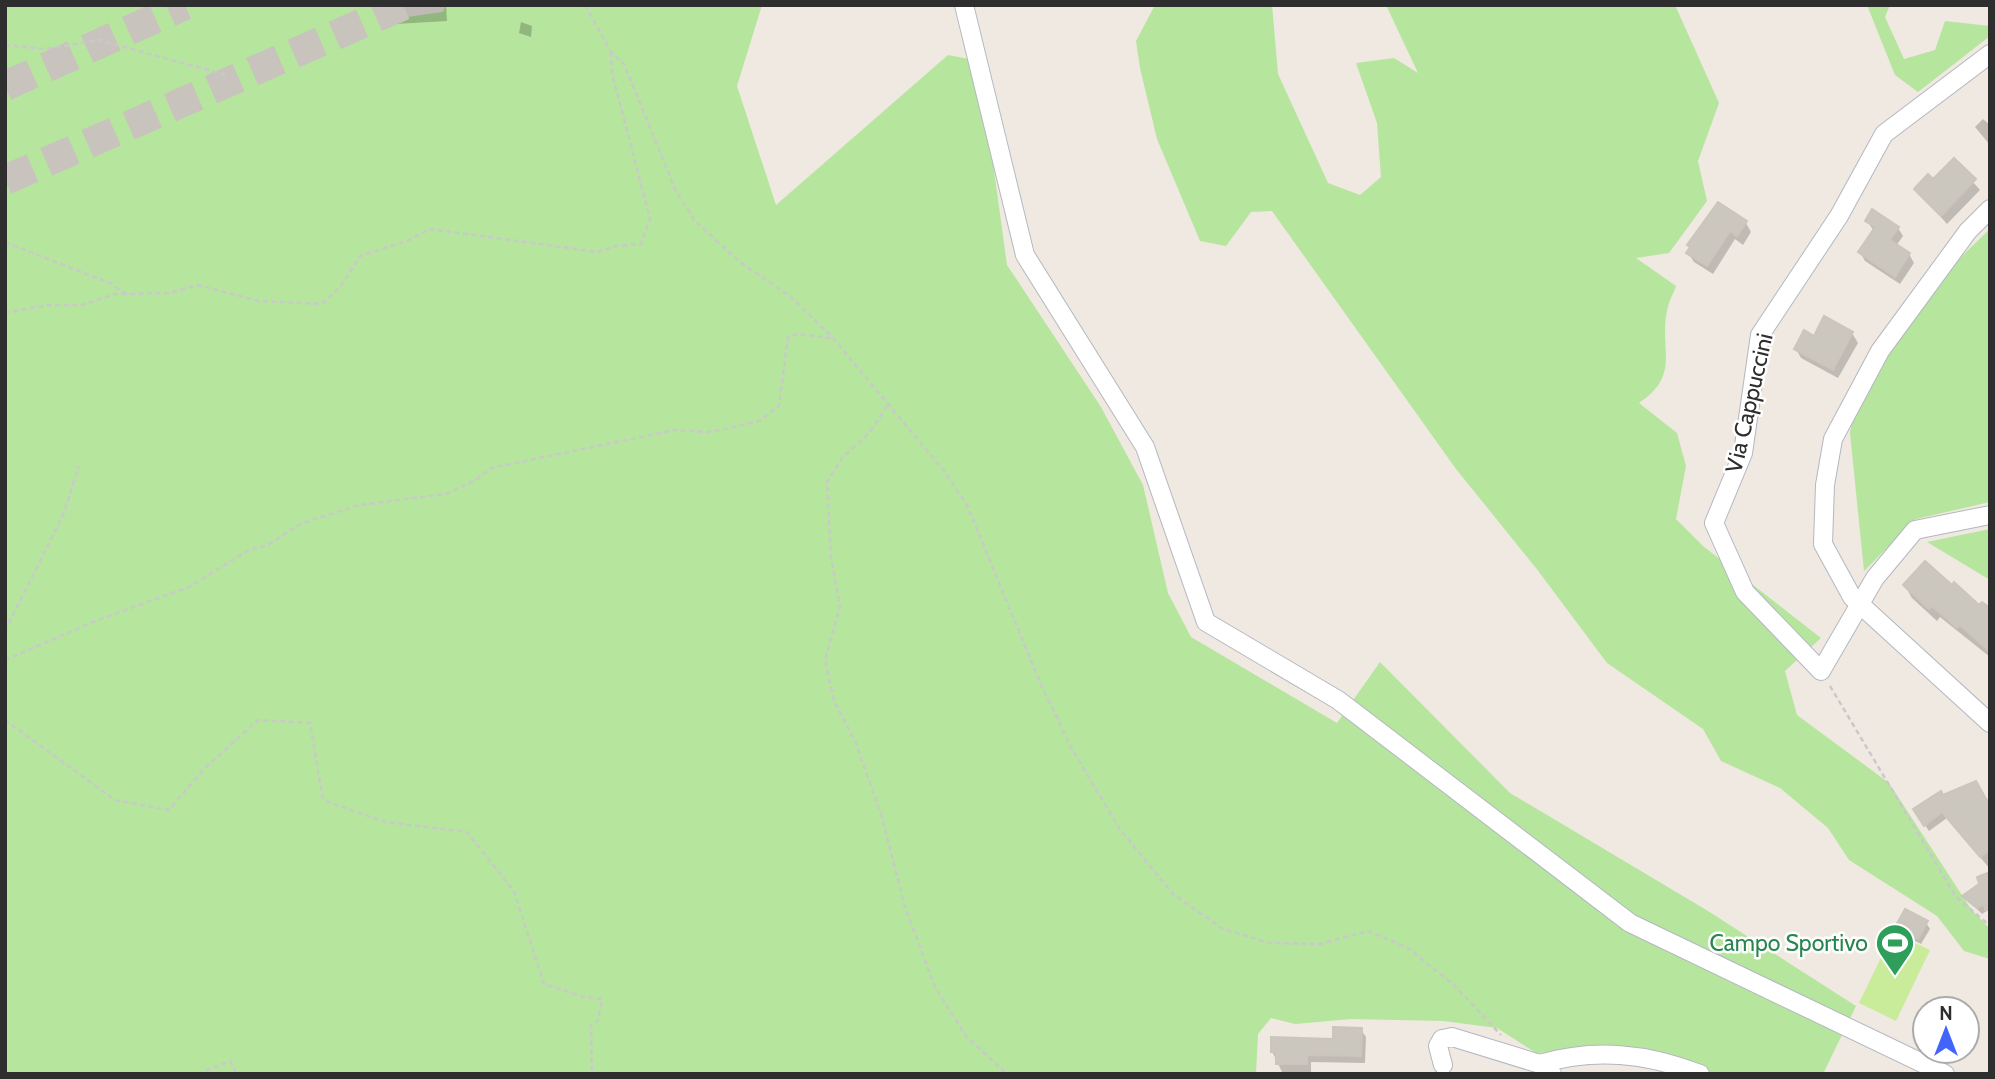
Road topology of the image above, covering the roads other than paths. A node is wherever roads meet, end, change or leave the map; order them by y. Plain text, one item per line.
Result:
1 (964, 5) edge
2 (1990, 54) edge
3 (1990, 209) edge
4 (1990, 515) edge
5 (1860, 604) junction
6 (1990, 723) edge
7 (1443, 1065) dead end
8 (1546, 1069) edge
9 (1700, 1074) edge
10 (1945, 1074) edge

1 - 10 street
2 - 5 street, Via Cappuccini
3 - 5 street
4 - 5 street
5 - 6 street
7 - 8 street
8 - 9 street

